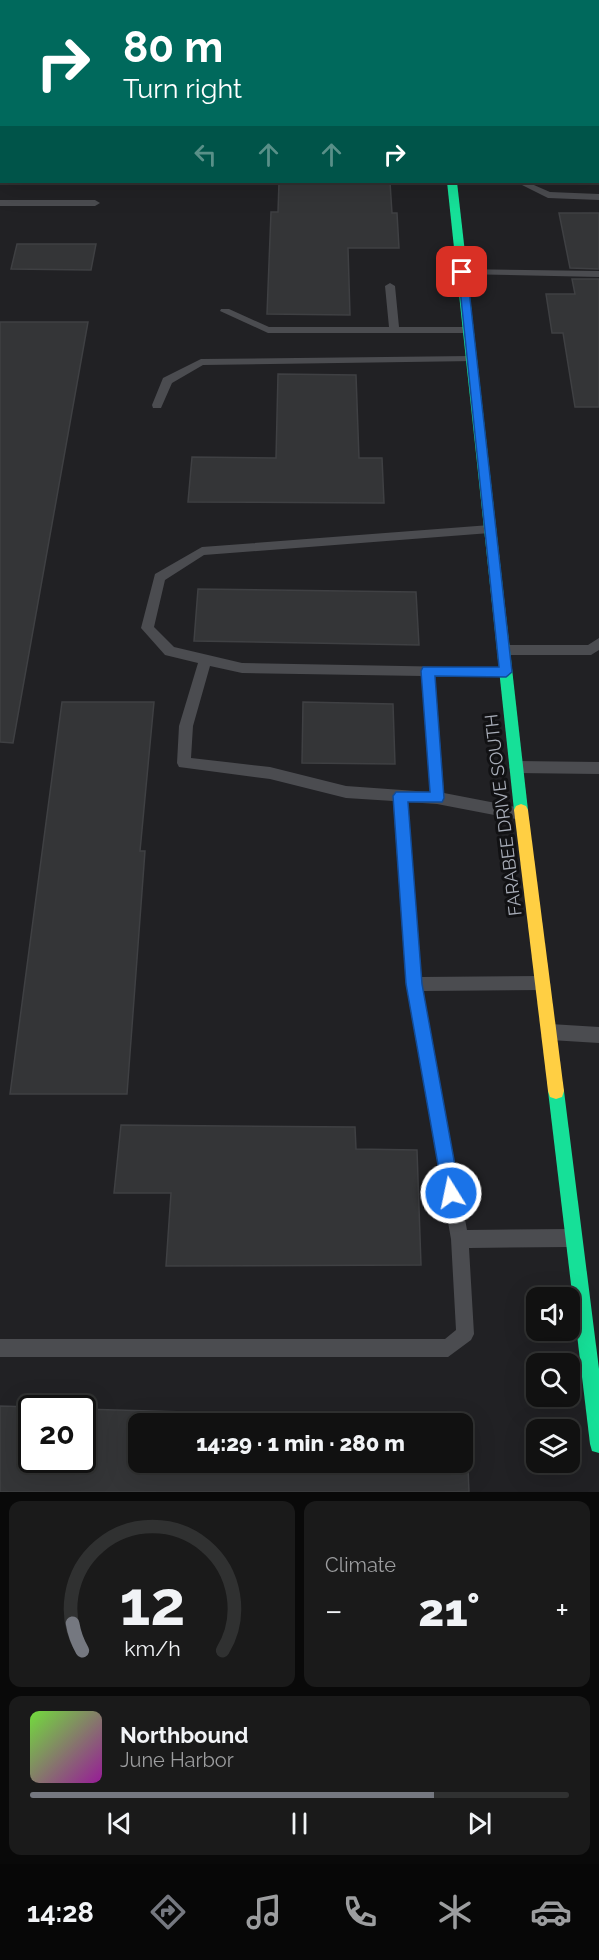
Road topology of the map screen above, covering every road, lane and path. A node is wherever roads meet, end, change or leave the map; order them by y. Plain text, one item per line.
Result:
1 (452, 183) edge
2 (523, 183) edge
3 (599, 197) edge
4 (0, 203) edge
5 (95, 203) dead end
6 (462, 272) junction
7 (599, 273) edge
8 (390, 286) dead end
9 (225, 311) dead end
10 (394, 330) junction
11 (468, 330) junction
12 (471, 359) junction
13 (156, 405) dead end
14 (490, 529) junction
15 (599, 643) edge
16 (503, 650) junction
17 (206, 659) junction
18 (428, 671) junction
19 (506, 672) junction
20 (516, 767) junction
21 (599, 768) edge
22 (400, 796) junction
23 (437, 798) junction
24 (522, 814) junction
25 (543, 983) junction
26 (414, 984) junction
27 (549, 1031) junction
28 (599, 1035) edge
29 (574, 1238) junction
30 (460, 1239) junction
31 (591, 1308) edge
32 (0, 1348) edge
33 (599, 1444) edge

1 - 6 street, FARABEE DRIVE SOUTH
2 - 3 lane
4 - 5 lane
6 - 7 lane
6 - 11 street, FARABEE DRIVE SOUTH
8 - 10 lane
9 - 10 lane
10 - 11 lane
11 - 12 street, FARABEE DRIVE SOUTH
12 - 13 lane
12 - 14 street, FARABEE DRIVE SOUTH
14 - 16 street, FARABEE DRIVE SOUTH
14 - 17 lane
15 - 16 lane
16 - 19 street, FARABEE DRIVE SOUTH
17 - 18 lane
17 - 22 lane
18 - 19 lane
18 - 23 lane
19 - 20 street, FARABEE DRIVE SOUTH
20 - 21 lane
20 - 24 street, FARABEE DRIVE SOUTH
22 - 23 lane
22 - 26 lane
23 - 24 lane
24 - 25 street, FARABEE DRIVE SOUTH
25 - 26 lane
25 - 27 street, FARABEE DRIVE SOUTH
26 - 30 lane
27 - 28 lane
27 - 29 street, FARABEE DRIVE SOUTH
29 - 30 lane
29 - 31 street, FARABEE DRIVE SOUTH
30 - 32 lane
31 - 33 street, FARABEE DRIVE SOUTH

